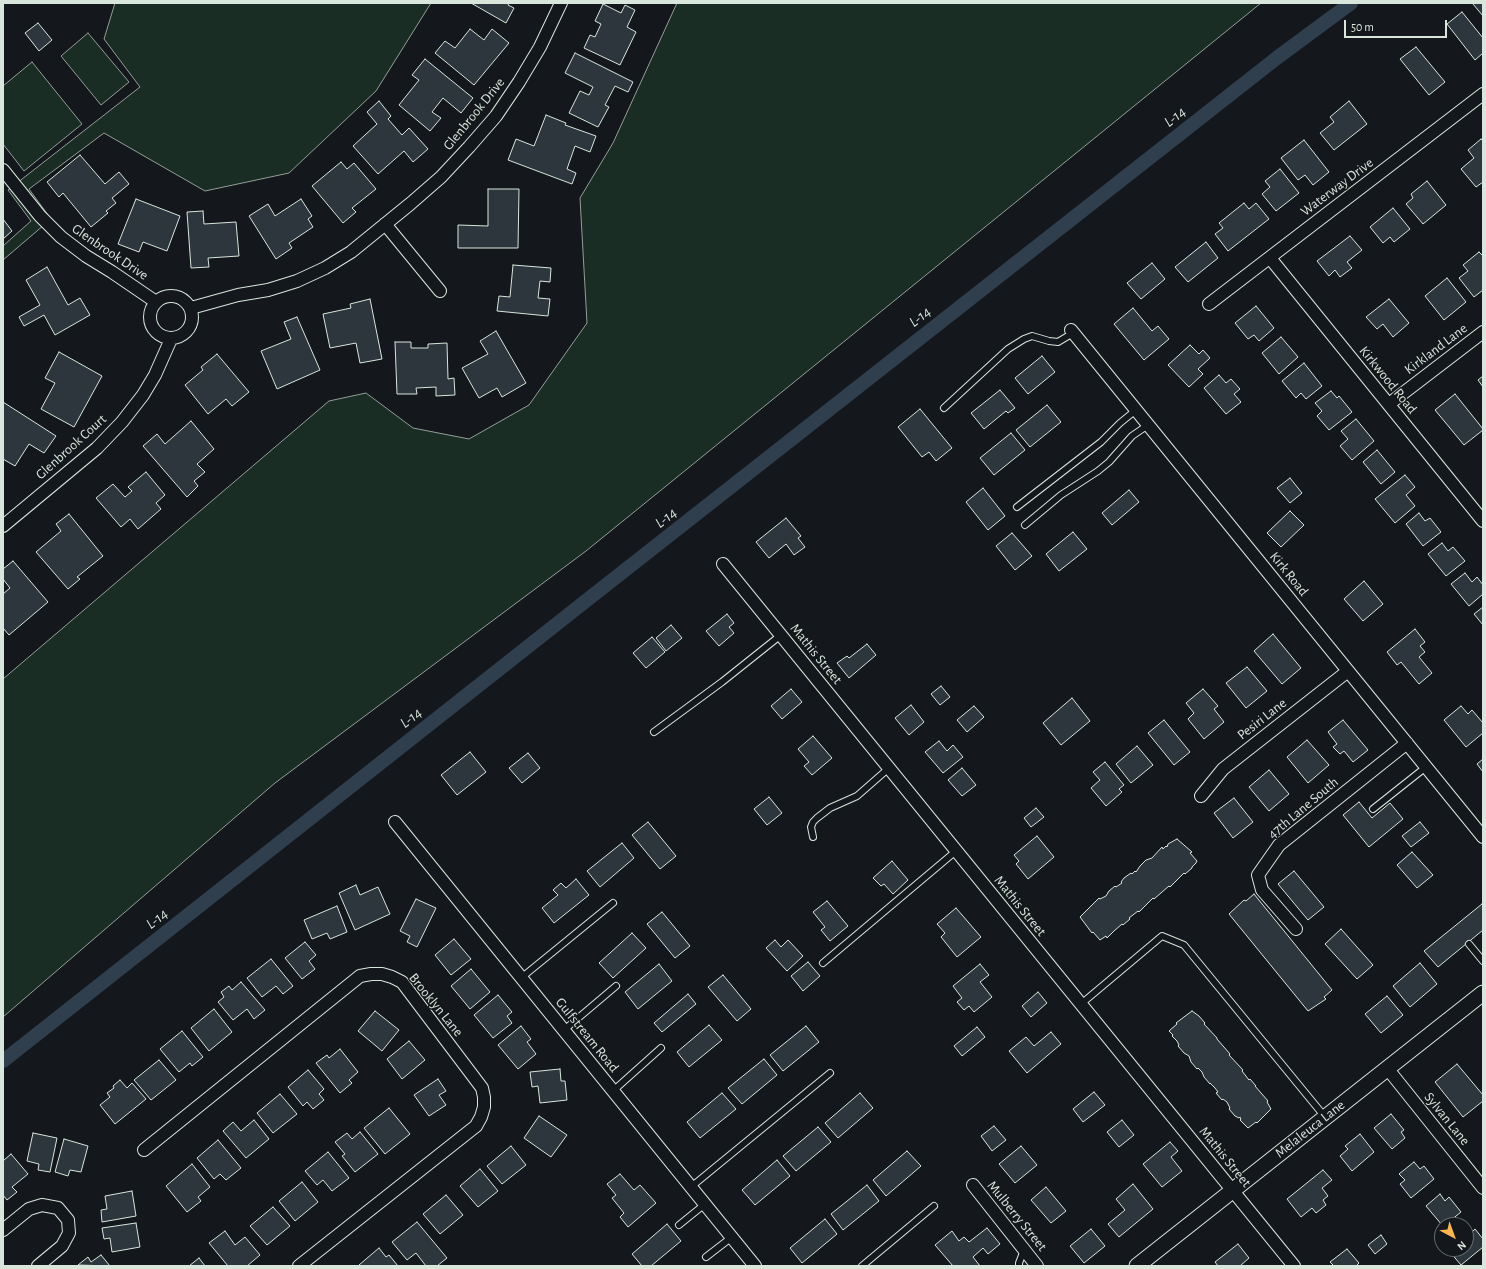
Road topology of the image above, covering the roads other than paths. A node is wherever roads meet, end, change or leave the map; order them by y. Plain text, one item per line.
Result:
1 (561, 3) edge
2 (1483, 94) edge
3 (3, 170) edge
4 (386, 224) junction
5 (1270, 258) junction
6 (440, 291) dead end
7 (156, 302) junction
8 (1209, 304) dead end
9 (191, 308) junction
10 (1072, 332) joint
11 (1483, 332) edge
12 (171, 339) junction
13 (1389, 404) junction
14 (944, 408) dead end
15 (1136, 410) junction
16 (1148, 425) junction
17 (1017, 506) dead end
18 (1483, 521) edge
19 (1025, 525) dead end
20 (3, 526) edge
21 (723, 564) dead end
22 (781, 635) junction
23 (1348, 671) junction
24 (654, 732) dead end
25 (1407, 743) junction
26 (1426, 767) junction
27 (889, 768) junction
28 (1201, 796) dead end
29 (1373, 809) dead end
30 (395, 822) dead end
31 (813, 837) dead end
32 (1483, 837) edge
33 (956, 851) junction
34 (613, 903) dead end
35 (1296, 929) dead end
36 (1469, 944) dead end
37 (1483, 961) edge
38 (823, 963) dead end
39 (521, 978) junction
40 (616, 986) dead end
41 (1483, 993) edge
42 (1081, 1004) junction
43 (564, 1030) junction
44 (661, 1048) dead end
45 (1387, 1068) junction
46 (830, 1073) dead end
47 (613, 1091) junction
48 (1325, 1117) junction
49 (144, 1150) dead end
50 (973, 1185) dead end
51 (691, 1187) junction
52 (1483, 1188) edge
53 (1232, 1190) junction
54 (705, 1204) junction
55 (934, 1206) dead end
56 (679, 1225) dead end
57 (3, 1230) edge
58 (732, 1237) junction
59 (1024, 1250) junction
60 (706, 1257) dead end
61 (38, 1266) edge
62 (299, 1266) edge
63 (756, 1266) edge
64 (862, 1266) edge
65 (1019, 1266) edge
66 (1037, 1266) edge
67 (1137, 1266) edge
68 (1294, 1266) edge

1 - 4 street, Glenbrook Drive
2 - 5 street, Waterway Drive
3 - 7 street, Glenbrook Drive
4 - 6 street
4 - 9 street, Glenbrook Drive
5 - 8 street, Waterway Drive
5 - 13 street, Kirkwood Road
7 - 9 street
7 - 12 street
9 - 12 street
10 - 14 lane
10 - 15 street, Kirk Road
11 - 13 street, Kirkland Lane
12 - 20 street, Glenbrook Court
13 - 18 street, Kirkwood Road
15 - 16 street, Kirk Road
15 - 17 lane
16 - 19 lane
16 - 23 street, Kirk Road
21 - 22 street, Mathis Street
22 - 24 lane
22 - 27 street, Mathis Street
23 - 25 street, Kirk Road
23 - 28 street, Pesiri Lane
25 - 26 street, Kirk Road
25 - 35 street, 47th Lane South
26 - 29 lane
26 - 32 street, Kirk Road
27 - 31 lane
27 - 33 street, Mathis Street
30 - 39 street, Gulfstream Road
33 - 38 lane
33 - 42 street, Mathis Street
34 - 39 lane
36 - 37 lane
39 - 43 street, Gulfstream Road
40 - 43 lane
41 - 45 street, Melaleuca Lane
42 - 48 lane
42 - 53 street, Mathis Street
43 - 47 street, Gulfstream Road
44 - 47 lane
45 - 48 street, Melaleuca Lane
45 - 52 street, Sylvan Lane
46 - 51 lane
47 - 51 street, Gulfstream Road
48 - 53 street, Melaleuca Lane
49 - 62 street, Brooklyn Lane
50 - 59 street, Mulberry Street
51 - 54 street, Gulfstream Road
53 - 67 street, Melaleuca Lane
53 - 68 street, Mathis Street
54 - 56 lane
54 - 58 street, Gulfstream Road
55 - 64 lane
57 - 61 street
58 - 60 lane
58 - 63 street, Gulfstream Road
59 - 65 lane
59 - 66 street, Mulberry Street

